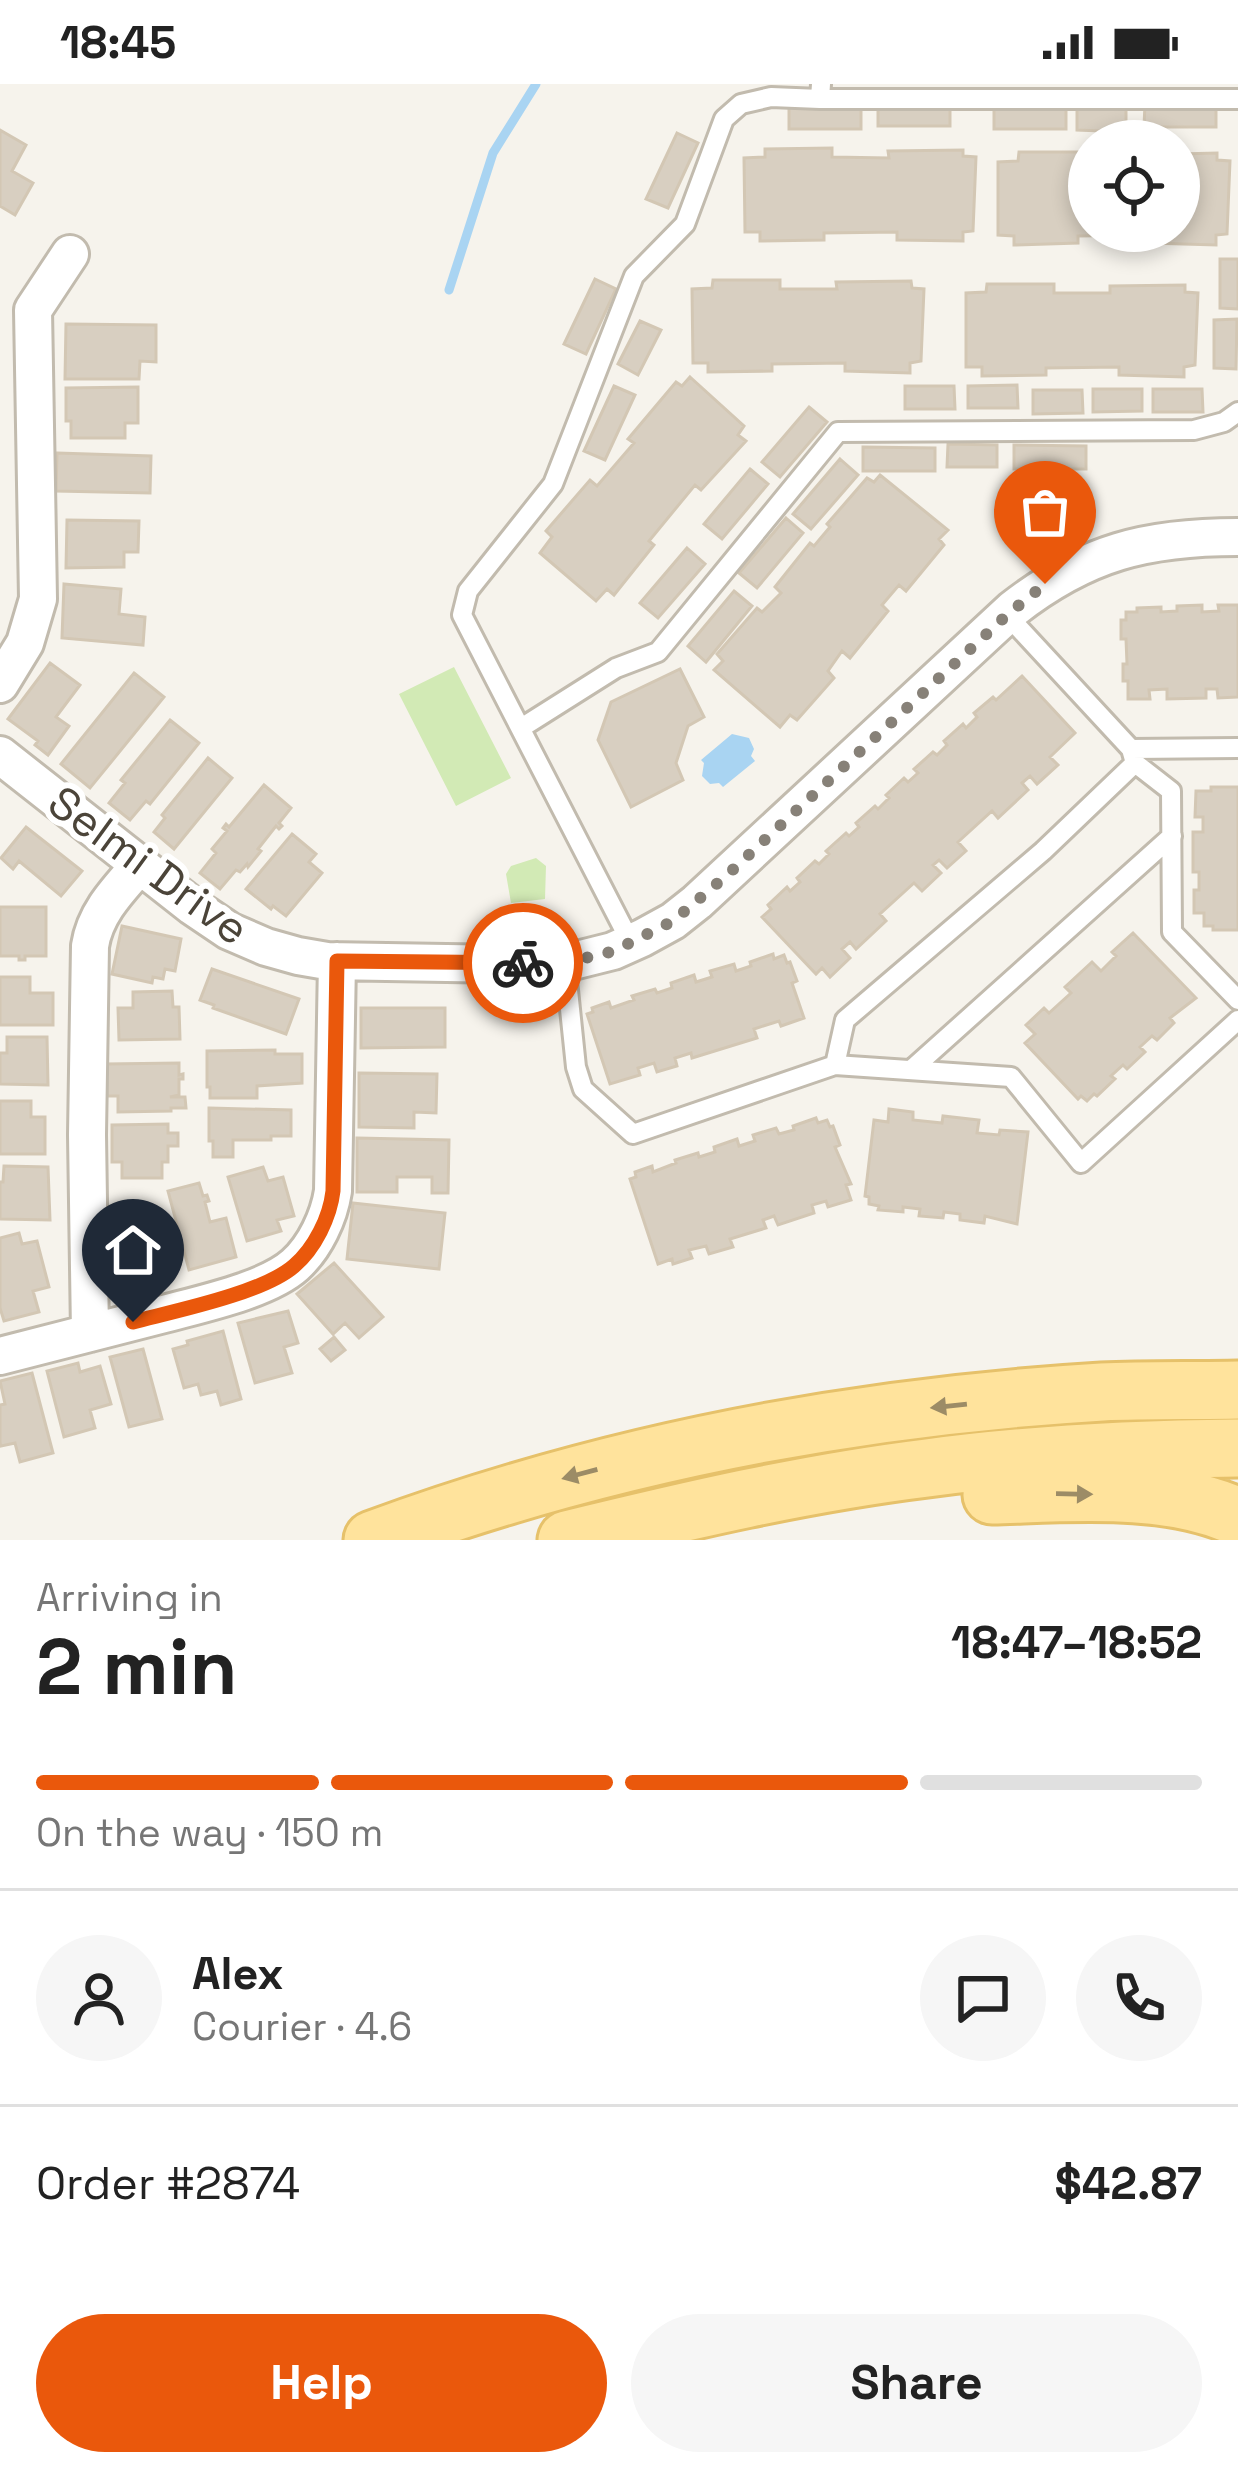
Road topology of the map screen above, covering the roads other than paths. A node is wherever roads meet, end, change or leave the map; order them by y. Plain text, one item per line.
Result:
1 (821, 91) edge
2 (906, 91) edge
3 (1238, 99) edge
4 (70, 254) dead end
5 (1238, 412) edge
6 (1238, 538) edge
7 (1007, 615) junction
8 (0, 684) edge
9 (521, 728) junction
10 (1238, 748) edge
11 (0, 755) edge
12 (1133, 756) junction
13 (1172, 836) junction
14 (140, 865) junction
15 (631, 943) junction
16 (337, 961) junction
17 (566, 961) junction
18 (1238, 1000) edge
19 (1238, 1020) edge
20 (835, 1065) junction
21 (911, 1070) junction
22 (90, 1333) junction
23 (1238, 1344) edge
24 (0, 1356) edge
25 (1238, 1390) edge
26 (1107, 1392) junction
27 (1238, 1448) edge
28 (747, 1498) junction
29 (1238, 1517) edge
30 (373, 1540) edge
31 (567, 1540) edge

1 - 2 lane
1 - 9 lane
2 - 3 lane
4 - 8 street
5 - 9 lane
6 - 7 street, Selmi Drive
7 - 12 lane
7 - 15 street, Selmi Drive
9 - 15 lane
10 - 12 lane
11 - 14 street, Selmi Drive
12 - 13 lane
12 - 20 lane
13 - 18 lane
13 - 21 lane
14 - 16 street, Selmi Drive
14 - 22 street
15 - 17 street, Selmi Drive
16 - 17 street, Selmi Drive
16 - 22 street
17 - 20 lane
19 - 21 lane
20 - 21 lane
22 - 24 street
23 - 26 main road
25 - 26 main road
26 -> 30 main road
27 - 28 main road
28 -> 29 main road
28 - 31 main road

